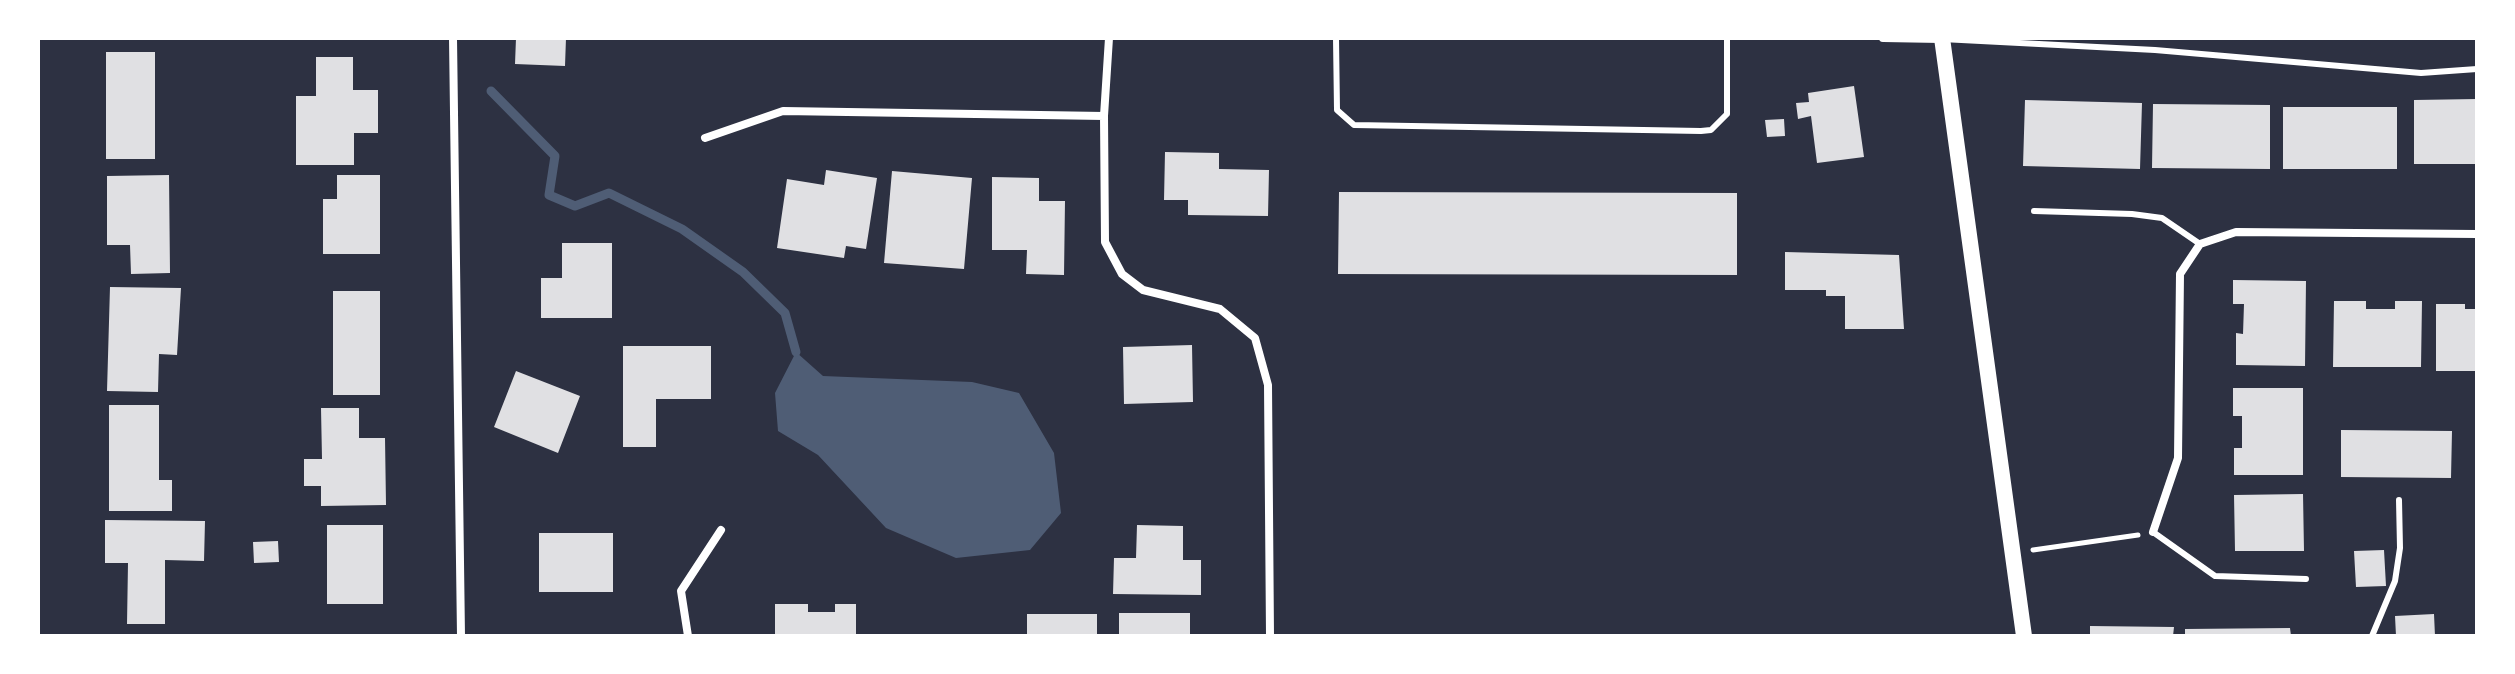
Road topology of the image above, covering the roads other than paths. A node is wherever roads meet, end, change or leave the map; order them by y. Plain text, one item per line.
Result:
1 (453, 38) edge
2 (1109, 38) edge
3 (1336, 38) edge
4 (1727, 38) edge
5 (1883, 38) edge
6 (1942, 38) edge
7 (2477, 69) edge
8 (1104, 116) junction
9 (705, 138) dead end
10 (2034, 211) dead end
11 (2477, 234) edge
12 (2200, 244) junction
13 (2399, 500) dead end
14 (721, 530) dead end
15 (2153, 532) joint
16 (2306, 579) dead end
17 (461, 636) edge
18 (688, 636) edge
19 (1270, 636) edge
20 (2024, 636) edge
21 (2372, 636) edge

1 - 17 street
2 - 8 street
3 - 4 lane
5 - 6 street
6 - 7 lane
6 - 20 main road
8 - 9 street
8 - 19 street
10 - 12 lane
11 - 12 street
12 - 15 street
13 - 21 lane
14 - 18 street
15 - 16 lane

